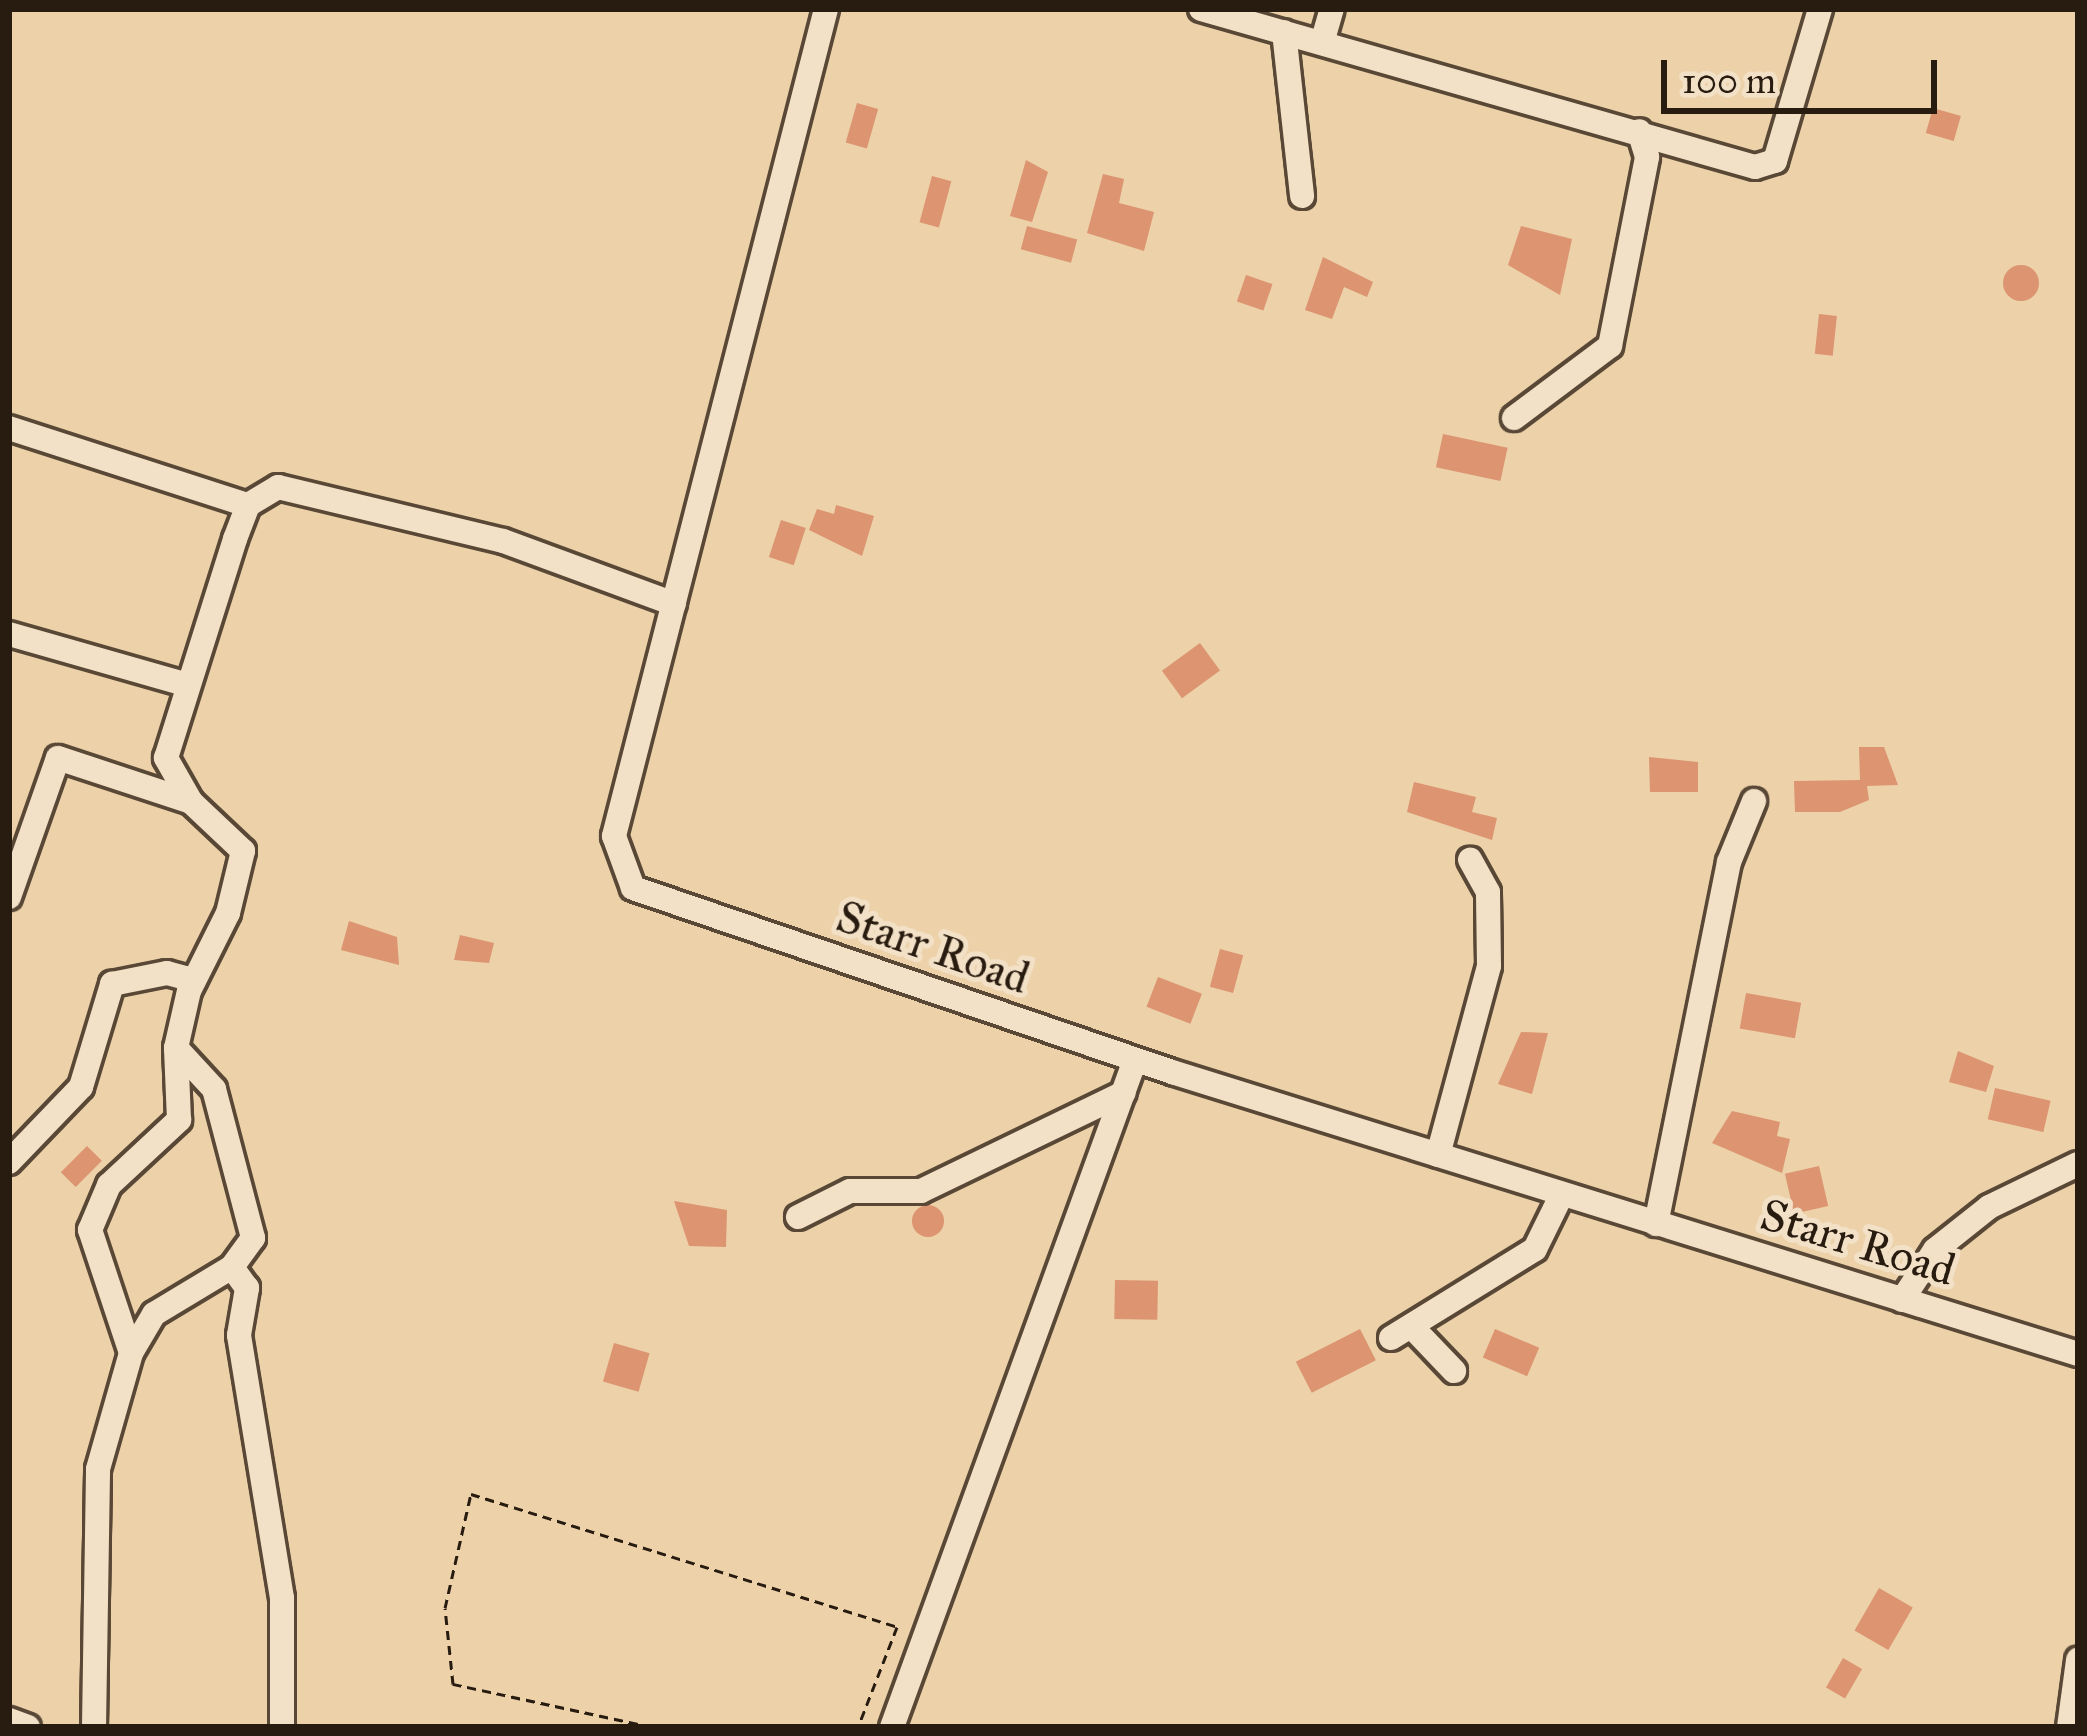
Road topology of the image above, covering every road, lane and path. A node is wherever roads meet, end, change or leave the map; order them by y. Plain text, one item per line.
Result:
1 (826, 9) edge
2 (1201, 9) edge
3 (1332, 9) edge
4 (1820, 9) edge
5 (1284, 32) junction
6 (1322, 43) junction
7 (1639, 131) junction
8 (1303, 196) dead end
9 (1514, 418) dead end
10 (9, 428) edge
11 (248, 505) junction
12 (674, 604) junction
13 (9, 634) edge
14 (188, 686) junction
15 (1754, 801) dead end
16 (191, 802) junction
17 (1470, 860) dead end
18 (9, 897) edge
19 (194, 980) junction
20 (176, 1048) junction
21 (1135, 1060) junction
22 (1124, 1093) junction
23 (1438, 1155) junction
24 (9, 1162) edge
25 (2078, 1164) edge
26 (1562, 1194) junction
27 (798, 1217) dead end
28 (1656, 1224) junction
29 (232, 1267) junction
30 (1902, 1300) junction
31 (131, 1353) junction
32 (2078, 1354) edge
33 (1454, 1371) dead end
34 (2078, 1660) edge
35 (9, 1720) edge
36 (28, 1727) edge
37 (94, 1727) edge
38 (282, 1727) edge
39 (652, 1727) edge
40 (858, 1727) edge
41 (892, 1727) edge
42 (2068, 1727) edge

1 - 12 street, Starr Road
2 - 5 street
3 - 6 street
4 - 7 street
5 - 6 street
5 - 8 street
6 - 7 street
7 - 9 street
10 - 11 street
11 - 12 street
11 - 14 street
12 - 21 street, Starr Road
13 - 14 street
14 - 16 street
15 - 28 street
16 - 18 street
16 - 19 street
17 - 23 street
19 - 20 street
19 - 24 street
20 - 29 street
20 - 31 street
21 - 22 street
21 - 23 street, Starr Road
22 - 27 street
22 - 41 street
23 - 26 street, Starr Road
25 - 30 street
26 - 28 street, Starr Road
26 - 33 street
28 - 30 street, Starr Road
29 - 31 street
29 - 38 street
30 - 32 street, Starr Road
31 - 37 street
34 - 42 street
35 - 36 street
39 - 40 path

